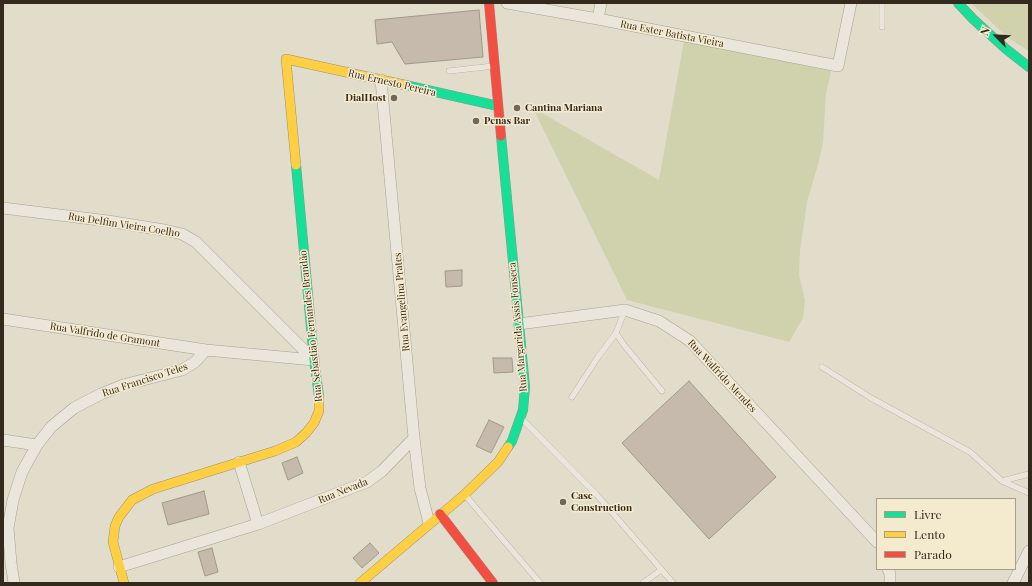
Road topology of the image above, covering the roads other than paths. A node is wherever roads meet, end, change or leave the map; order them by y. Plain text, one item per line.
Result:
1 (489, 3) edge
2 (506, 3) edge
3 (601, 3) edge
4 (851, 3) edge
5 (882, 3) edge
6 (958, 3) edge
7 (598, 19) junction
8 (882, 27) dead end
9 (286, 59) joint
10 (494, 66) junction
11 (1029, 67) edge
12 (449, 71) dead end
13 (381, 80) junction
14 (498, 106) junction
15 (3, 208) edge
16 (625, 310) junction
17 (3, 319) edge
18 (519, 324) junction
19 (616, 334) junction
20 (206, 350) junction
21 (314, 360) junction
22 (822, 367) dead end
23 (662, 391) dead end
24 (572, 397) dead end
25 (521, 418) junction
26 (414, 438) junction
27 (3, 440) edge
28 (37, 444) junction
29 (239, 462) junction
30 (1029, 474) edge
31 (1002, 481) junction
32 (1029, 493) edge
33 (464, 495) junction
34 (440, 514) junction
35 (429, 523) junction
36 (258, 524) junction
37 (876, 541) edge
38 (1029, 551) edge
39 (7, 560) edge
40 (119, 567) junction
41 (661, 570) junction
42 (888, 570) edge
43 (14, 583) edge
44 (124, 583) edge
45 (360, 583) edge
46 (493, 583) edge
47 (540, 583) edge
48 (643, 583) edge
49 (673, 583) edge
50 (890, 583) edge
51 (1013, 583) edge

1 - 10 main road, Rua Margarida Assis Fonseca
2 - 7 street, Rua Ester Batista Vieira
3 - 7 street
4 - 7 street, Rua Ester Batista Vieira
5 - 8 lane
6 - 11 main road
9 - 13 main road, Rua Ernesto Pereira
9 - 21 main road, Rua Sebastião Fernandes Brandão
10 - 12 lane
10 - 14 main road, Rua Margarida Assis Fonseca
13 - 14 main road, Rua Ernesto Pereira
13 - 26 street, Rua Evangelina Prates
14 - 18 main road, Rua Margarida Assis Fonseca
15 - 21 street, Rua Delfim Vieira Coelho
16 - 18 street, Rua Walfrido Mendes
16 - 19 lane
16 - 37 street, Rua Walfrido Mendes
17 - 20 street, Rua Valfrido de Gramont
18 - 25 main road, Rua Margarida Assis Fonseca
19 - 23 lane
19 - 24 lane
20 - 21 street
20 - 28 street, Rua Francisco Teles
21 - 29 main road, Rua Sebastião Fernandes Brandão
22 - 31 lane
25 - 33 main road, Rua Margarida Assis Fonseca
25 - 41 lane
26 - 35 street, Rua Evangelina Prates
26 - 36 street, Rua Nevada
27 - 28 street
28 - 39 street, Rua Francisco Teles
29 - 36 street
29 - 40 main road, Rua Sebastião Fernandes Brandão
30 - 31 lane
31 - 32 lane
33 - 34 main road, Rua Margarida Assis Fonseca
33 - 47 lane
34 - 35 main road, Rua Margarida Assis Fonseca
34 - 46 main road
35 - 45 main road, Rua Margarida Assis Fonseca
36 - 40 street, Rua Nevada
38 - 51 street
39 - 43 street, Rua Francisco Teles
40 - 44 main road, Rua Sebastião Fernandes Brandão
41 - 48 lane
41 - 49 lane
42 - 50 street

